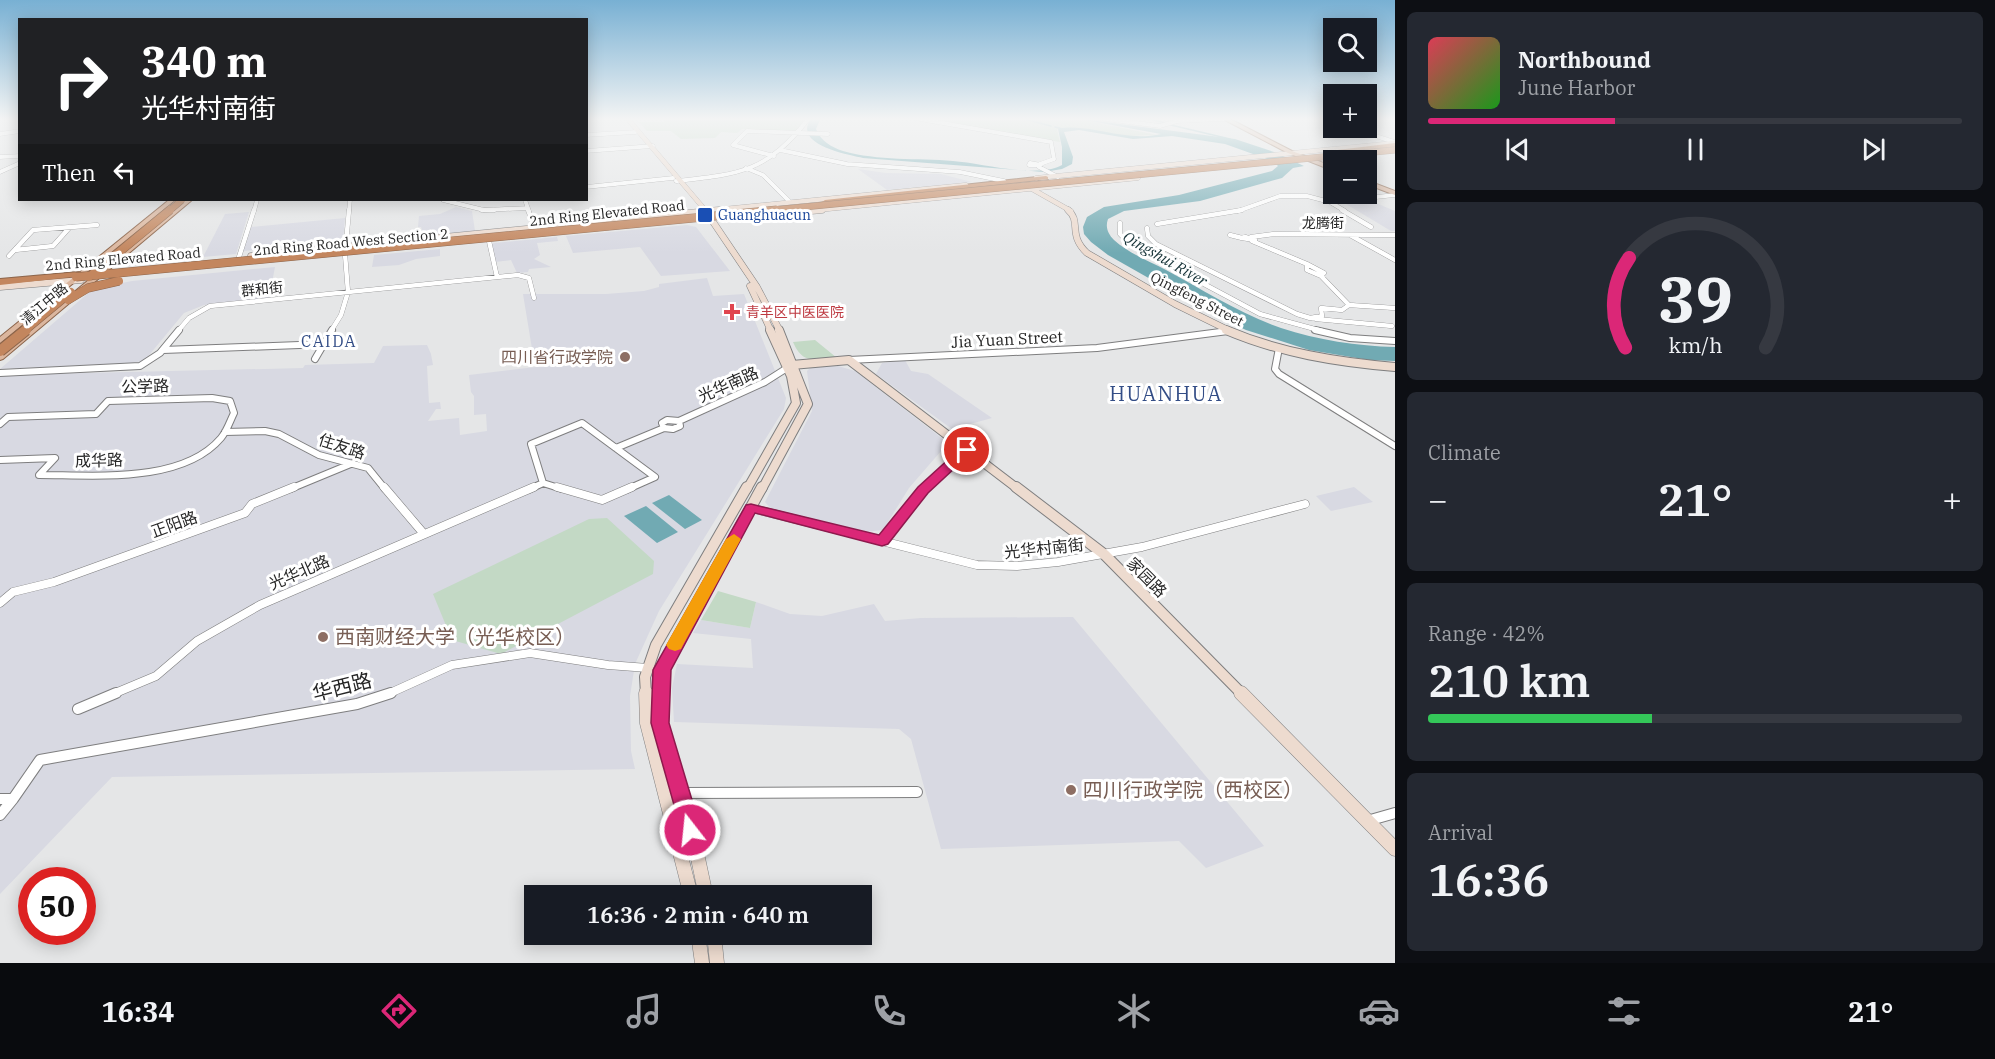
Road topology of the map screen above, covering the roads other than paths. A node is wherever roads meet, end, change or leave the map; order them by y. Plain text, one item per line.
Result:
1 (663, 163) edge
2 (758, 163) edge
3 (842, 163) edge
4 (1046, 163) edge
5 (1206, 163) edge
6 (1235, 163) edge
7 (1292, 163) edge
8 (18, 164) edge
9 (747, 168) junction
10 (0, 172) edge
11 (1047, 175) junction
12 (676, 180) junction
13 (1004, 181) junction
14 (1377, 185) edge
15 (588, 187) edge
16 (1031, 188) junction
17 (1395, 192) edge
18 (1377, 195) edge
19 (1323, 200) edge
20 (173, 201) edge
21 (173, 201) edge
22 (181, 201) edge
23 (188, 201) edge
24 (257, 201) edge
25 (350, 201) edge
26 (447, 201) edge
27 (525, 201) edge
28 (790, 202) junction
29 (824, 204) junction
30 (1333, 204) edge
31 (528, 208) junction
32 (704, 216) junction
33 (1120, 223) dead end
34 (1157, 224) dead end
35 (97, 225) dead end
36 (70, 227) junction
37 (1371, 227) dead end
38 (535, 228) junction
39 (1147, 228) dead end
40 (1348, 234) junction
41 (1230, 235) dead end
42 (1395, 235) edge
43 (1252, 239) junction
44 (489, 241) junction
45 (346, 246) junction
46 (15, 250) junction
47 (345, 255) junction
48 (9, 256) dead end
49 (238, 257) junction
50 (1395, 260) edge
51 (105, 271) junction
52 (84, 272) junction
53 (128, 273) junction
54 (497, 277) junction
55 (96, 278) junction
56 (76, 280) junction
57 (0, 283) edge
58 (348, 292) junction
59 (534, 298) dead end
60 (68, 300) junction
61 (1349, 305) junction
62 (1395, 308) edge
63 (1322, 316) junction
64 (1310, 318) junction
65 (1331, 321) junction
66 (1392, 326) dead end
67 (1228, 331) junction
68 (1395, 341) edge
69 (0, 342) edge
70 (325, 344) junction
71 (1279, 348) junction
72 (163, 350) junction
73 (0, 351) edge
74 (0, 357) edge
75 (315, 359) dead end
76 (849, 360) junction
77 (791, 365) junction
78 (1395, 367) edge
79 (0, 373) edge
80 (0, 424) edge
81 (225, 432) junction
82 (1395, 446) edge
83 (616, 448) junction
84 (967, 450) junction
85 (0, 460) edge
86 (353, 463) junction
87 (543, 483) junction
88 (1305, 504) dead end
89 (751, 508) junction
90 (424, 534) junction
91 (882, 541) junction
92 (1105, 555) junction
93 (0, 603) edge
94 (648, 668) junction
95 (78, 709) dead end
96 (917, 792) dead end
97 (680, 793) junction
98 (0, 799) edge
99 (13, 799) junction
100 (1395, 813) edge
101 (0, 815) edge
102 (1367, 821) junction
103 (1395, 849) edge
104 (688, 885) edge
105 (703, 885) edge
106 (700, 945) edge
107 (715, 945) edge
108 (702, 963) edge
109 (717, 963) edge

1 - 12 main road
2 - 9 street
3 - 13 street
4 - 11 street
5 - 11 main road
6 - 29 highway, 2nd Ring Elevated Road, bridge
7 - 16 main road, bridge
8 - 10 street
9 - 12 street
9 - 28 street
11 - 13 main road
11 - 29 highway, bridge
12 - 15 street
12 - 32 main road
13 - 28 main road
14 - 17 main road
16 - 29 highway, bridge
16 - 32 main road
16 - 67 main road, Qingfeng Street
17 - 18 street
19 - 34 street
20 - 52 main road, 清江中路
21 - 69 highway, bridge
22 - 73 highway, bridge
23 - 51 main road, 清江中路
24 - 49 street
25 - 45 street
26 - 31 street
27 - 31 street
28 - 32 main road
29 - 51 highway, 2nd Ring Elevated Road, bridge
29 - 53 highway, 2nd Ring Elevated Road, bridge
30 - 37 street
31 - 38 street
32 - 38 main road, 2nd Ring Road West Section 2
32 - 44 main road, 2nd Ring Road West Section 2
32 - 77 main road
33 - 68 street
35 - 36 street
36 - 46 street
36 - 46 street
38 - 45 main road, 2nd Ring Road West Section 2
39 - 64 street
40 - 42 street, 龙腾街
40 - 43 street, 龙腾街
40 - 50 street
41 - 43 street, 龙腾街
43 - 61 street
44 - 47 main road, 2nd Ring Road West Section 2
44 - 54 street
45 - 47 street
45 - 49 main road, 2nd Ring Road West Section 2
46 - 48 street
47 - 55 main road, 2nd Ring Road West Section 2
47 - 58 street
49 - 51 main road, 2nd Ring Road West Section 2
51 - 52 main road, 2nd Ring Road West Section 2
51 - 55 main road, 清江中路
51 - 57 highway, 2nd Ring Elevated Road, bridge
51 - 60 highway, bridge
52 - 56 main road, 清江中路
52 - 57 main road, 2nd Ring Road West Section 2
53 - 57 highway, 2nd Ring Elevated Road, bridge
53 - 60 highway, bridge
54 - 58 street, 群和街
54 - 59 street, 群和街
55 - 56 main road, 2nd Ring Road West Section 2
55 - 74 main road, 清江中路
56 - 57 main road, 2nd Ring Road West Section 2
56 - 69 main road, 清江中路
58 - 70 street
58 - 72 street, 群和街
60 - 74 highway, bridge
61 - 62 street
61 - 63 street
63 - 64 street
63 - 65 street
64 - 65 street
65 - 66 street
67 - 71 main road, Qingfeng Street
67 - 76 street, Jia Yuan Street
70 - 72 street
70 - 75 street
71 - 78 main road, Qingfeng Street
71 - 82 street
72 - 79 street, 群和街
76 - 77 main road, Jia Yuan Street
76 - 84 main road, 家园路
77 - 83 street, 光华南路
77 - 89 main road
77 - 94 main road
80 - 81 street, 公学路
81 - 85 street, 成华路
81 - 86 street, 住友路
83 - 87 street
83 - 87 street
84 - 91 street
84 - 92 main road, 家园路
86 - 90 street, 住友路
86 - 93 street, 正阳路
87 - 90 street, 光华北路
88 - 92 street, 光华村南街
89 - 91 street, 光华村南街
89 - 97 main road
90 - 95 street, 光华北路
91 - 92 street, 光华村南街
92 - 102 main road, 家园路
94 - 99 street, 华西路
94 - 104 main road
96 - 97 street
97 - 105 main road
98 - 99 street
99 - 101 street
100 - 102 street
102 - 103 main road, 家园路
106 - 108 main road
107 - 109 main road

